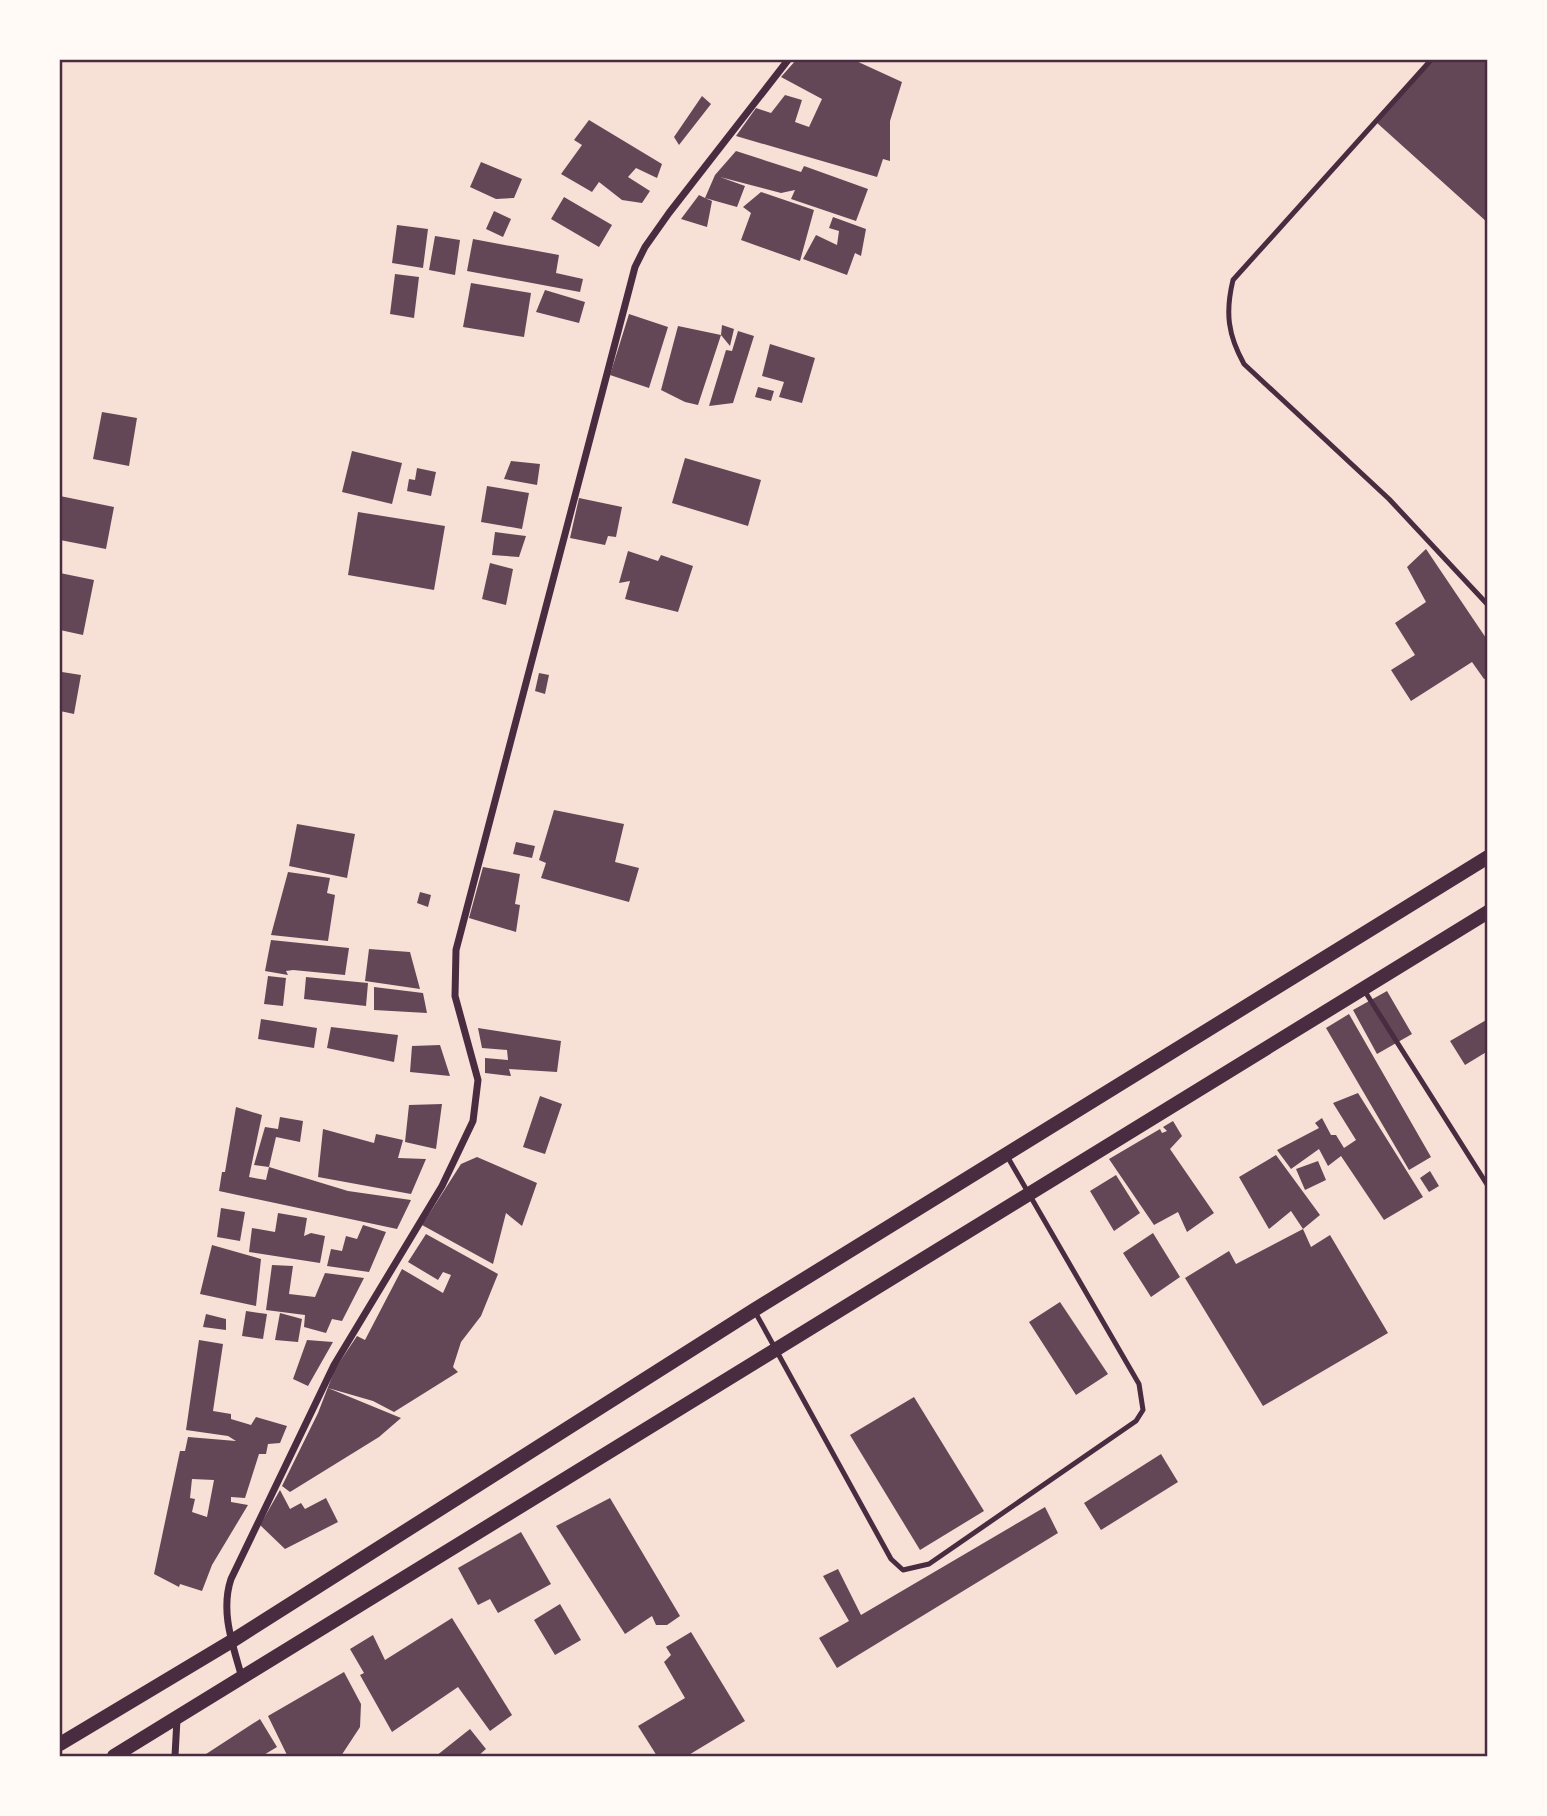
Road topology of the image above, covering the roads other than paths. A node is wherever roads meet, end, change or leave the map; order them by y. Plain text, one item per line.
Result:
1 (788, 60) edge
2 (1431, 60) edge
3 (1488, 605) edge
4 (1488, 857) edge
5 (1488, 912) edge
6 (1364, 990) junction
7 (1007, 1156) junction
8 (1488, 1186) edge
9 (1030, 1195) junction
10 (754, 1310) junction
11 (775, 1350) junction
12 (232, 1640) junction
13 (242, 1679) junction
14 (177, 1717) junction
15 (60, 1744) edge
16 (114, 1756) edge
17 (175, 1756) edge

1 - 12 street
2 - 3 lane
4 - 7 main road
5 - 6 main road
6 - 8 lane
6 - 9 main road
7 - 9 lane
7 - 10 main road
9 - 11 main road
9 - 11 lane
10 - 11 lane
10 - 12 main road
11 - 13 main road
12 - 13 street
12 - 15 main road
13 - 14 main road
14 - 16 main road
14 - 17 street

